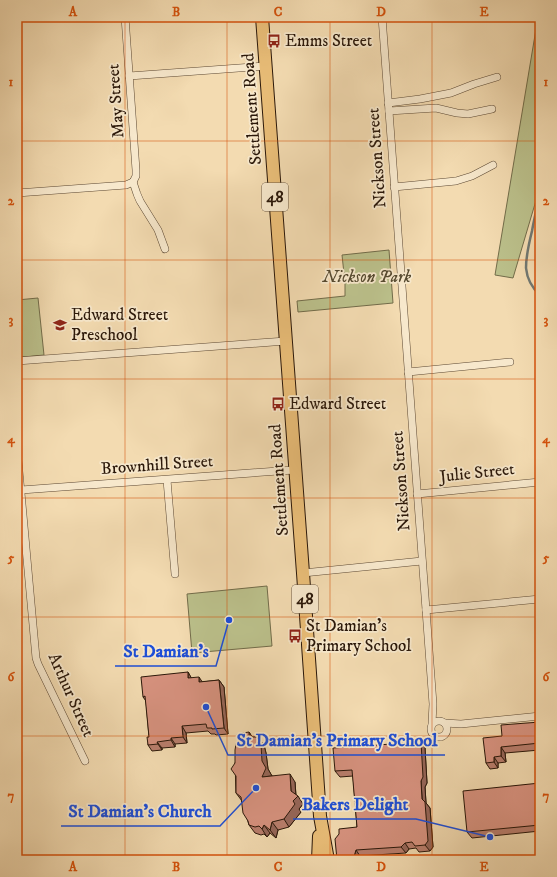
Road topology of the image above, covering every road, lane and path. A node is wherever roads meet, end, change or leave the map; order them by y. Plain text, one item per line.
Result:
1 (125, 17) edge
2 (262, 17) edge
3 (382, 17) edge
4 (266, 66) junction
5 (129, 76) junction
6 (496, 77) dead end
7 (389, 107) junction
8 (492, 109) dead end
9 (493, 165) dead end
10 (133, 182) junction
11 (394, 187) junction
12 (17, 193) edge
13 (165, 249) dead end
14 (286, 341) junction
15 (17, 361) edge
16 (510, 362) dead end
17 (408, 372) junction
18 (17, 449) edge
19 (295, 470) junction
20 (167, 480) junction
21 (540, 482) edge
22 (21, 490) junction
23 (417, 494) junction
24 (422, 561) junction
25 (303, 573) junction
26 (174, 574) dead end
27 (540, 598) edge
28 (426, 610) junction
29 (540, 716) edge
30 (85, 761) dead end
31 (321, 821) junction
32 (318, 860) edge
33 (328, 860) edge

1 - 5 street, May Street
2 - 4 main road, Settlement Road / 48
3 - 7 street, Nickson Street
4 - 5 street
4 - 14 main road, Settlement Road / 48
5 - 10 street, May Street
6 - 7 street
7 - 8 street
7 - 11 street, Nickson Street
9 - 11 street
10 - 12 street
10 - 13 street
11 - 17 street, Nickson Street
14 - 15 street
14 - 19 main road, Settlement Road / 48
16 - 17 street
17 - 23 street, Nickson Street
18 - 22 street, Arthur Street
19 - 20 street, Brownhill Street
19 - 25 main road, Settlement Road / 48
20 - 22 street, Brownhill Street
20 - 26 street
21 - 23 street, Julie Street
22 - 30 street, Arthur Street
23 - 24 street, Nickson Street
24 - 25 street
24 - 28 street, Nickson Street
25 - 31 main road, Settlement Road / 48
27 - 28 street
28 - 29 street, Nickson Street
31 - 32 main road, Settlement Road / 48
31 - 33 main road, Settlement Road / 48

